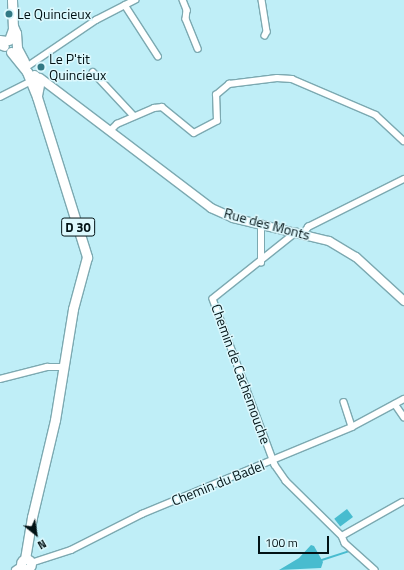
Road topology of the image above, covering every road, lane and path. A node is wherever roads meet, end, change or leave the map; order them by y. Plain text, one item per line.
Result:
1 (12, 0) edge
2 (135, 0) edge
3 (183, 0) edge
4 (262, 0) edge
5 (125, 5) junction
6 (265, 36) dead end
7 (8, 44) edge
8 (198, 49) dead end
9 (158, 56) dead end
10 (28, 66) junction
11 (93, 72) dead end
12 (34, 81) junction
13 (0, 96) edge
14 (134, 116) junction
15 (110, 132) junction
16 (404, 141) edge
17 (404, 179) edge
18 (261, 224) junction
19 (300, 233) junction
20 (260, 263) junction
21 (404, 301) edge
22 (63, 367) junction
23 (0, 380) edge
24 (404, 399) edge
25 (344, 402) dead end
26 (395, 404) junction
27 (404, 417) edge
28 (352, 427) junction
29 (272, 460) junction
30 (402, 502) dead end
31 (342, 536) junction
32 (23, 566) edge
33 (375, 570) edge

1 - 7 main road, D 30
2 - 5 street
3 - 8 street
4 - 6 street
5 - 9 street
5 - 10 street
7 - 10 main road, D 30
7 - 12 main road, D 30
10 - 12 main road, D 30
11 - 14 street
12 - 13 street
12 - 15 street, Rue des Monts
12 - 22 main road, D 30
14 - 15 street
14 - 16 street
15 - 18 street, Rue des Monts
17 - 19 street, Chemin de Cachemouche
18 - 19 street, Rue des Monts
18 - 20 street
19 - 20 street, Chemin de Cachemouche
19 - 21 street, Rue des Monts
20 - 29 street, Chemin de Cachemouche
22 - 23 street
22 - 32 main road, D 30
24 - 26 street, Chemin du Badel
25 - 28 street
26 - 27 street
26 - 28 street, Chemin du Badel
28 - 29 street, Chemin du Badel
29 - 31 street
29 - 32 street, Chemin du Badel
30 - 31 street
31 - 33 street

